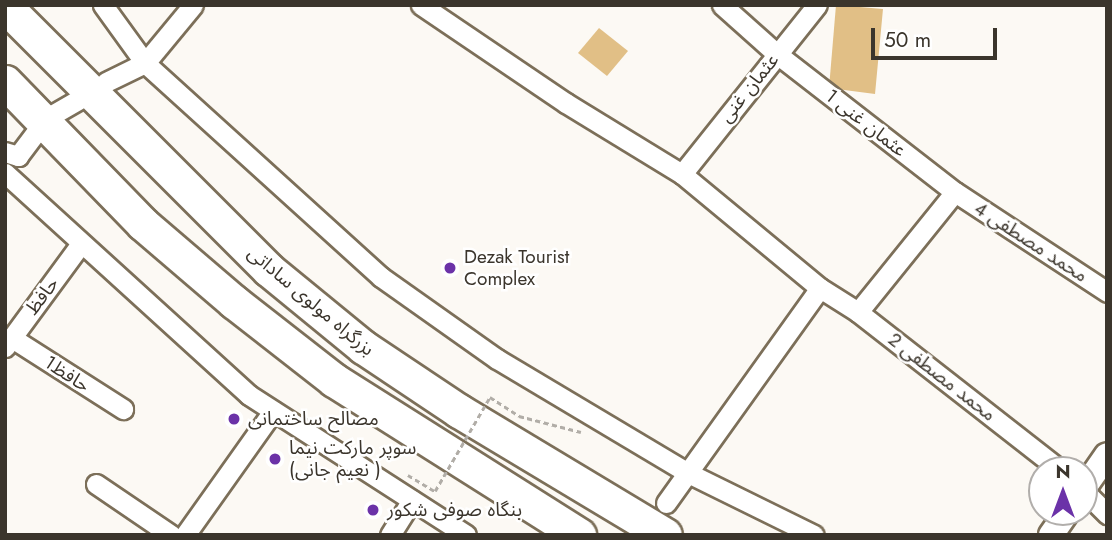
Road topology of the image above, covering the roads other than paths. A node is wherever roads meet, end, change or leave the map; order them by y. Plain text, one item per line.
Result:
1 (103, 5) edge
2 (193, 5) edge
3 (421, 5) edge
4 (722, 5) edge
5 (817, 5) edge
6 (5, 6) edge
7 (776, 54) junction
8 (145, 63) junction
9 (5, 82) edge
10 (106, 82) dead end
11 (78, 100) dead end
12 (52, 115) dead end
13 (36, 132) dead end
14 (5, 152) edge
15 (5, 173) edge
16 (682, 174) junction
17 (954, 192) junction
18 (80, 245) junction
19 (820, 288) junction
20 (1107, 292) edge
21 (858, 313) junction
22 (9, 342) edge
23 (123, 410) dead end
24 (272, 411) junction
25 (1042, 456) edge
26 (688, 473) junction
27 (96, 484) dead end
28 (412, 500) junction
29 (666, 519) edge
30 (171, 535) edge
31 (185, 535) edge
32 (390, 535) edge
33 (466, 535) edge
34 (579, 535) edge
35 (814, 535) edge

1 - 8 street
2 - 8 street
3 - 16 street, محمد مصطفی 2
4 - 7 street, عثمان غنی 1
5 - 7 street, عثمان غنی
6 - 29 highway, بزرگراه مولوی ساداتی
7 - 16 street, عثمان غنی
7 - 17 street, عثمان غنی 1
8 - 10 street
8 - 26 street
9 - 34 highway
11 - 12 street
13 - 14 street
15 - 18 street
16 - 19 street, محمد مصطفی 2
17 - 20 street, محمد مصطفی 4
17 - 21 street
18 - 22 street, حافظ
18 - 24 street
19 - 21 street, محمد مصطفی 2
19 - 26 street
21 - 25 street, محمد مصطفی 2
22 - 23 street, حافظ1
24 - 28 street
24 - 31 street
26 - 29 street
26 - 35 street
27 - 30 street
28 - 32 street
28 - 33 street

